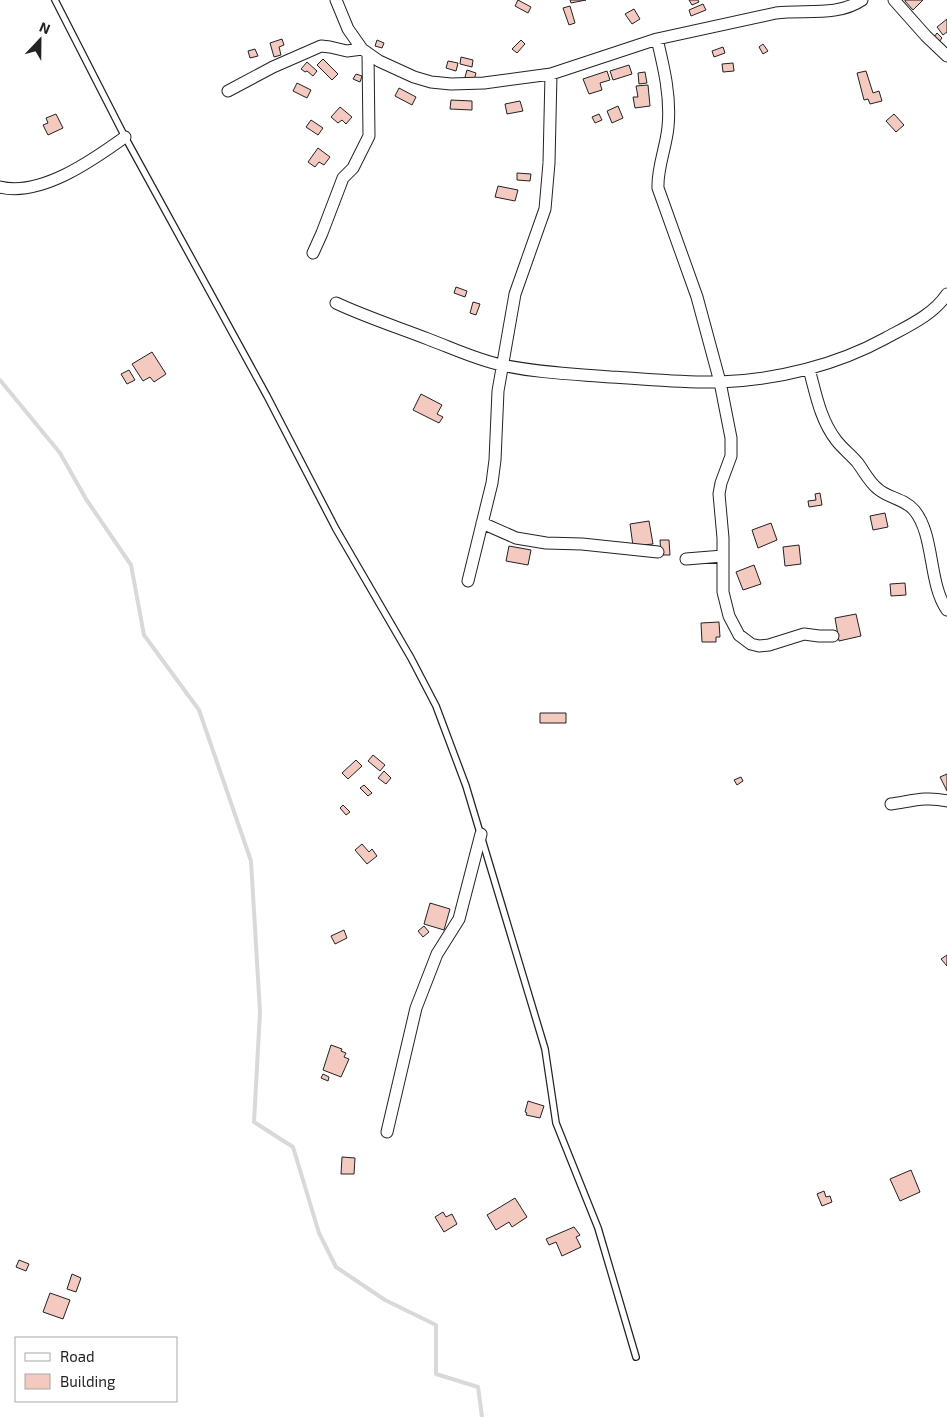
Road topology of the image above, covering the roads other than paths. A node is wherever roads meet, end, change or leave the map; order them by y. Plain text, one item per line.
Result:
1 (55, 0) edge
2 (336, 0) edge
3 (862, 0) edge
4 (894, 0) edge
5 (657, 39) junction
6 (365, 52) junction
7 (947, 56) edge
8 (551, 74) junction
9 (228, 91) dead end
10 (125, 137) junction
11 (0, 187) edge
12 (313, 253) dead end
13 (946, 299) edge
14 (336, 303) dead end
15 (502, 365) junction
16 (809, 369) junction
17 (720, 382) junction
18 (482, 524) junction
19 (658, 552) dead end
20 (723, 556) junction
21 (686, 559) dead end
22 (468, 581) dead end
23 (947, 610) edge
24 (833, 636) dead end
25 (947, 802) edge
26 (891, 804) dead end
27 (480, 834) junction
28 (387, 1132) dead end
29 (636, 1357) dead end

1 - 10 lane
2 - 6 street
3 - 5 street
4 - 7 street
5 - 8 street
5 - 17 street
6 - 8 street
6 - 9 street
6 - 12 street
8 - 15 street
10 - 11 street
10 - 27 lane
13 - 16 street
14 - 15 street
15 - 17 street
15 - 18 street
16 - 17 street
16 - 23 street
17 - 20 street
18 - 19 street
18 - 22 street
20 - 21 street
20 - 24 street
25 - 26 street
27 - 28 street
27 - 29 lane

